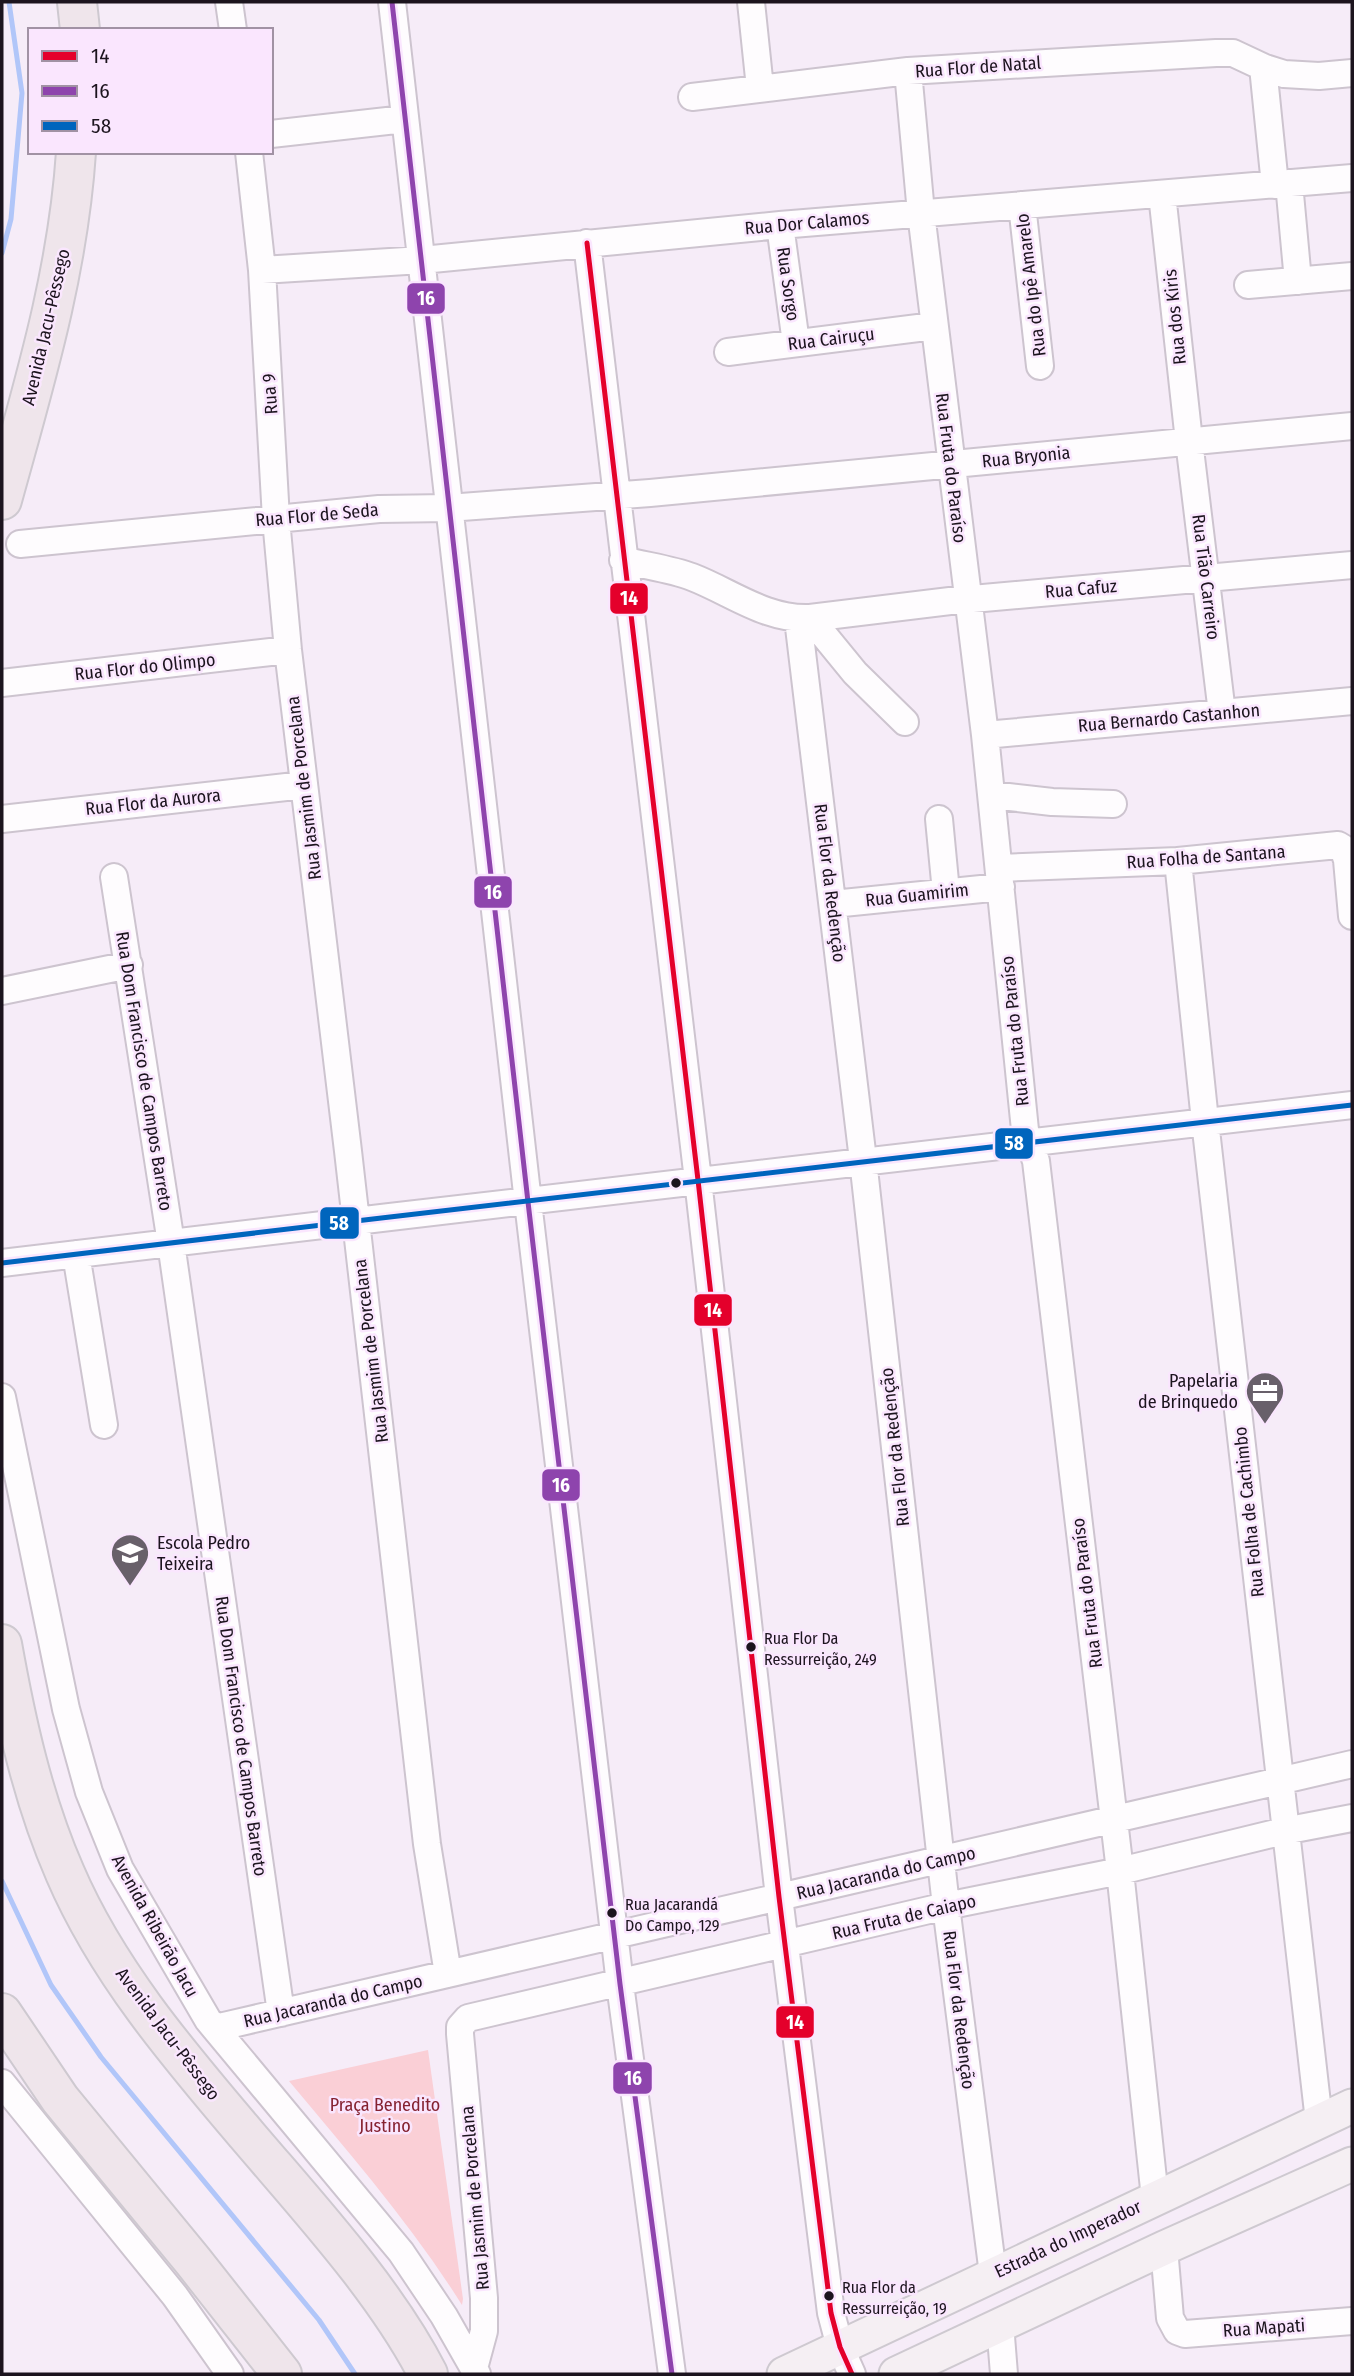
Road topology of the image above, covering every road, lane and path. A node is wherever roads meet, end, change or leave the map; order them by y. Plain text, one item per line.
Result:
1 (77, 2) edge
2 (229, 2) edge
3 (392, 2) edge
4 (751, 2) edge
5 (80, 28) edge
6 (233, 28) edge
7 (1263, 66) junction
8 (908, 71) junction
9 (1352, 73) edge
10 (760, 88) junction
11 (692, 97) dead end
12 (405, 119) junction
13 (273, 134) edge
14 (76, 154) edge
15 (249, 154) edge
16 (1352, 178) edge
17 (1282, 184) junction
18 (1162, 194) junction
19 (1022, 205) junction
20 (921, 213) junction
21 (780, 225) junction
22 (587, 243) junction
23 (422, 260) junction
24 (262, 270) junction
25 (1352, 276) edge
26 (1298, 281) junction
27 (1248, 285) dead end
28 (934, 326) junction
29 (796, 343) junction
30 (728, 352) dead end
31 (1041, 366) dead end
32 (1352, 426) edge
33 (1189, 441) junction
34 (950, 464) junction
35 (615, 495) junction
36 (2, 500) edge
37 (448, 508) junction
38 (276, 519) junction
39 (20, 544) dead end
40 (623, 560) junction
41 (1352, 565) edge
42 (1206, 578) junction
43 (968, 600) junction
44 (804, 618) junction
45 (288, 650) junction
46 (2, 683) edge
47 (1352, 701) edge
48 (1222, 713) junction
49 (905, 722) dead end
50 (985, 735) junction
51 (304, 785) junction
52 (992, 795) junction
53 (1114, 804) dead end
54 (2, 819) edge
55 (939, 819) dead end
56 (1178, 861) junction
57 (114, 877) dead end
58 (1000, 877) junction
59 (946, 892) junction
60 (833, 904) junction
61 (1352, 916) edge
62 (129, 965) junction
63 (2, 991) edge
64 (1352, 1105) edge
65 (1205, 1121) junction
66 (1029, 1141) junction
67 (863, 1160) junction
68 (698, 1180) junction
69 (528, 1202) junction
70 (356, 1222) junction
71 (171, 1243) junction
72 (76, 1254) junction
73 (2, 1263) edge
74 (2, 1397) edge
75 (104, 1425) dead end
76 (2, 1644) edge
77 (1352, 1764) edge
78 (1279, 1781) junction
79 (1352, 1818) edge
80 (1114, 1819) junction
81 (1284, 1832) junction
82 (942, 1860) junction
83 (1120, 1871) junction
84 (779, 1898) junction
85 (946, 1906) junction
86 (615, 1936) junction
87 (786, 1944) junction
88 (448, 1974) junction
89 (620, 1984) junction
90 (2, 2013) edge
91 (281, 2013) junction
92 (460, 2027) joint
93 (215, 2028) junction
94 (2, 2083) edge
95 (1352, 2106) edge
96 (1319, 2121) junction
97 (1352, 2164) edge
98 (1155, 2198) junction
99 (1164, 2248) junction
100 (993, 2274) junction
101 (1352, 2321) edge
102 (1000, 2324) junction
103 (846, 2361) edge
104 (475, 2371) edge
105 (230, 2374) edge
106 (282, 2374) edge
107 (428, 2374) edge
108 (672, 2374) edge
109 (785, 2374) edge
110 (896, 2374) edge
111 (1004, 2374) edge

1 - 5 highway
2 - 6 street
3 - 12 street
4 - 10 street
7 - 8 street, Rua Flor de Natal
7 - 9 street, Rua Flor de Natal
7 - 17 street
8 - 10 street, Rua Flor de Natal
8 - 20 street, Rua Fruta do Paraíso
10 - 11 street, Rua Flor de Natal
12 - 13 street
12 - 23 street
14 - 36 highway, Avenida Jacu-Pêssego
15 - 24 street
16 - 17 street, Rua Dor Calamos
17 - 18 street, Rua Dor Calamos
17 - 26 street
18 - 19 street, Rua Dor Calamos
18 - 33 street, Rua dos Kiris
19 - 20 street, Rua Dor Calamos
19 - 31 street, Rua do Ipê Amarelo
20 - 21 street, Rua Dor Calamos
20 - 28 street, Rua Fruta do Paraíso
21 - 22 street, Rua Dor Calamos
21 - 29 street, Rua Sorgo
22 - 23 street, Rua Dor Calamos
22 - 35 street
23 - 24 street, Rua Dor Calamos
23 - 37 street
24 - 38 street, Rua 9
25 - 26 street
26 - 27 street
28 - 29 street, Rua Cairuçu
28 - 34 street, Rua Fruta do Paraíso
29 - 30 street, Rua Cairuçu
32 - 33 street, Rua Bryonia
33 - 34 street, Rua Bryonia
33 - 42 street, Rua Tião Carreiro
34 - 35 street, Rua Bryonia
34 - 43 street, Rua Fruta do Paraíso
35 - 37 street, Rua Flor de Seda
35 - 40 street
37 - 38 street, Rua Flor de Seda
37 - 69 street
38 - 39 street, Rua Flor de Seda
38 - 45 street, Rua Jasmim de Porcelana
40 - 44 street
40 - 68 street
41 - 42 street, Rua Cafuz
42 - 43 street, Rua Cafuz
42 - 48 street, Rua Tião Carreiro
43 - 44 street, Rua Cafuz
43 - 50 street, Rua Fruta do Paraíso
44 - 49 street
44 - 60 street, Rua Flor da Redenção
45 - 46 street, Rua Flor do Olimpo
45 - 51 street, Rua Jasmim de Porcelana
47 - 48 street, Rua Bernardo Castanhon
48 - 50 street, Rua Bernardo Castanhon
50 - 52 street, Rua Fruta do Paraíso
51 - 54 street, Rua Flor da Aurora
51 - 70 street, Rua Jasmim de Porcelana
52 - 53 street
52 - 58 street, Rua Fruta do Paraíso
55 - 59 street
56 - 58 street, Rua Folha de Santana
56 - 61 street, Rua Folha de Santana
56 - 65 street, Rua Folha de Cachimbo
57 - 62 street, Rua Dom Francisco de Campos Barreto
58 - 59 street, Rua Guamirim
58 - 66 street, Rua Fruta do Paraíso
59 - 60 street, Rua Guamirim
60 - 67 street, Rua Flor da Redenção
62 - 63 street
62 - 71 street, Rua Dom Francisco de Campos Barreto
64 - 65 street
65 - 66 street
65 - 78 street, Rua Folha de Cachimbo
66 - 67 street
66 - 80 street, Rua Fruta do Paraíso
67 - 68 street
67 - 82 street, Rua Flor da Redenção
68 - 69 street
68 - 84 street
69 - 70 street
69 - 86 street
70 - 71 street
70 - 88 street, Rua Jasmim de Porcelana
71 - 72 street
71 - 91 street, Rua Dom Francisco de Campos Barreto
72 - 73 street
72 - 75 street
74 - 93 street, Avenida Ribeirão Jacu
76 - 107 highway, Avenida Jacu-Pêssego
77 - 78 street, Rua Jacaranda do Campo
78 - 80 street, Rua Jacaranda do Campo
78 - 81 street, Rua Folha de Cachimbo
79 - 81 street, Rua Fruta de Caiapo
80 - 82 street, Rua Jacaranda do Campo
80 - 83 street, Rua Fruta do Paraíso
81 - 83 street, Rua Fruta de Caiapo
81 - 96 street, Rua Folha de Cachimbo
82 - 84 street, Rua Jacaranda do Campo
82 - 85 street, Rua Flor da Redenção
83 - 85 street, Rua Fruta de Caiapo
83 - 98 street, Rua Fruta do Paraíso
84 - 86 street, Rua Jacaranda do Campo
84 - 87 street
85 - 87 street, Rua Fruta de Caiapo
85 - 100 street, Rua Flor da Redenção
86 - 88 street, Rua Jacaranda do Campo
86 - 89 street
87 - 89 street, Rua Fruta de Caiapo
87 - 103 street
88 - 91 street, Rua Jacaranda do Campo
89 - 92 street, Rua Fruta de Caiapo
89 - 108 street
90 - 106 highway
91 - 93 street, Rua Jacaranda do Campo
92 - 104 street, Rua Jasmim de Porcelana
93 - 104 street, Avenida Ribeirão Jacu
94 - 105 street
95 - 96 main road, Estrada do Imperador
96 - 98 main road, Estrada do Imperador
97 - 99 main road
98 - 100 main road, Estrada do Imperador
99 - 101 street, Rua Mapati
99 - 102 main road
100 - 103 main road, Estrada do Imperador
102 - 110 main road
102 - 111 street
103 - 109 main road, Estrada do Imperador

